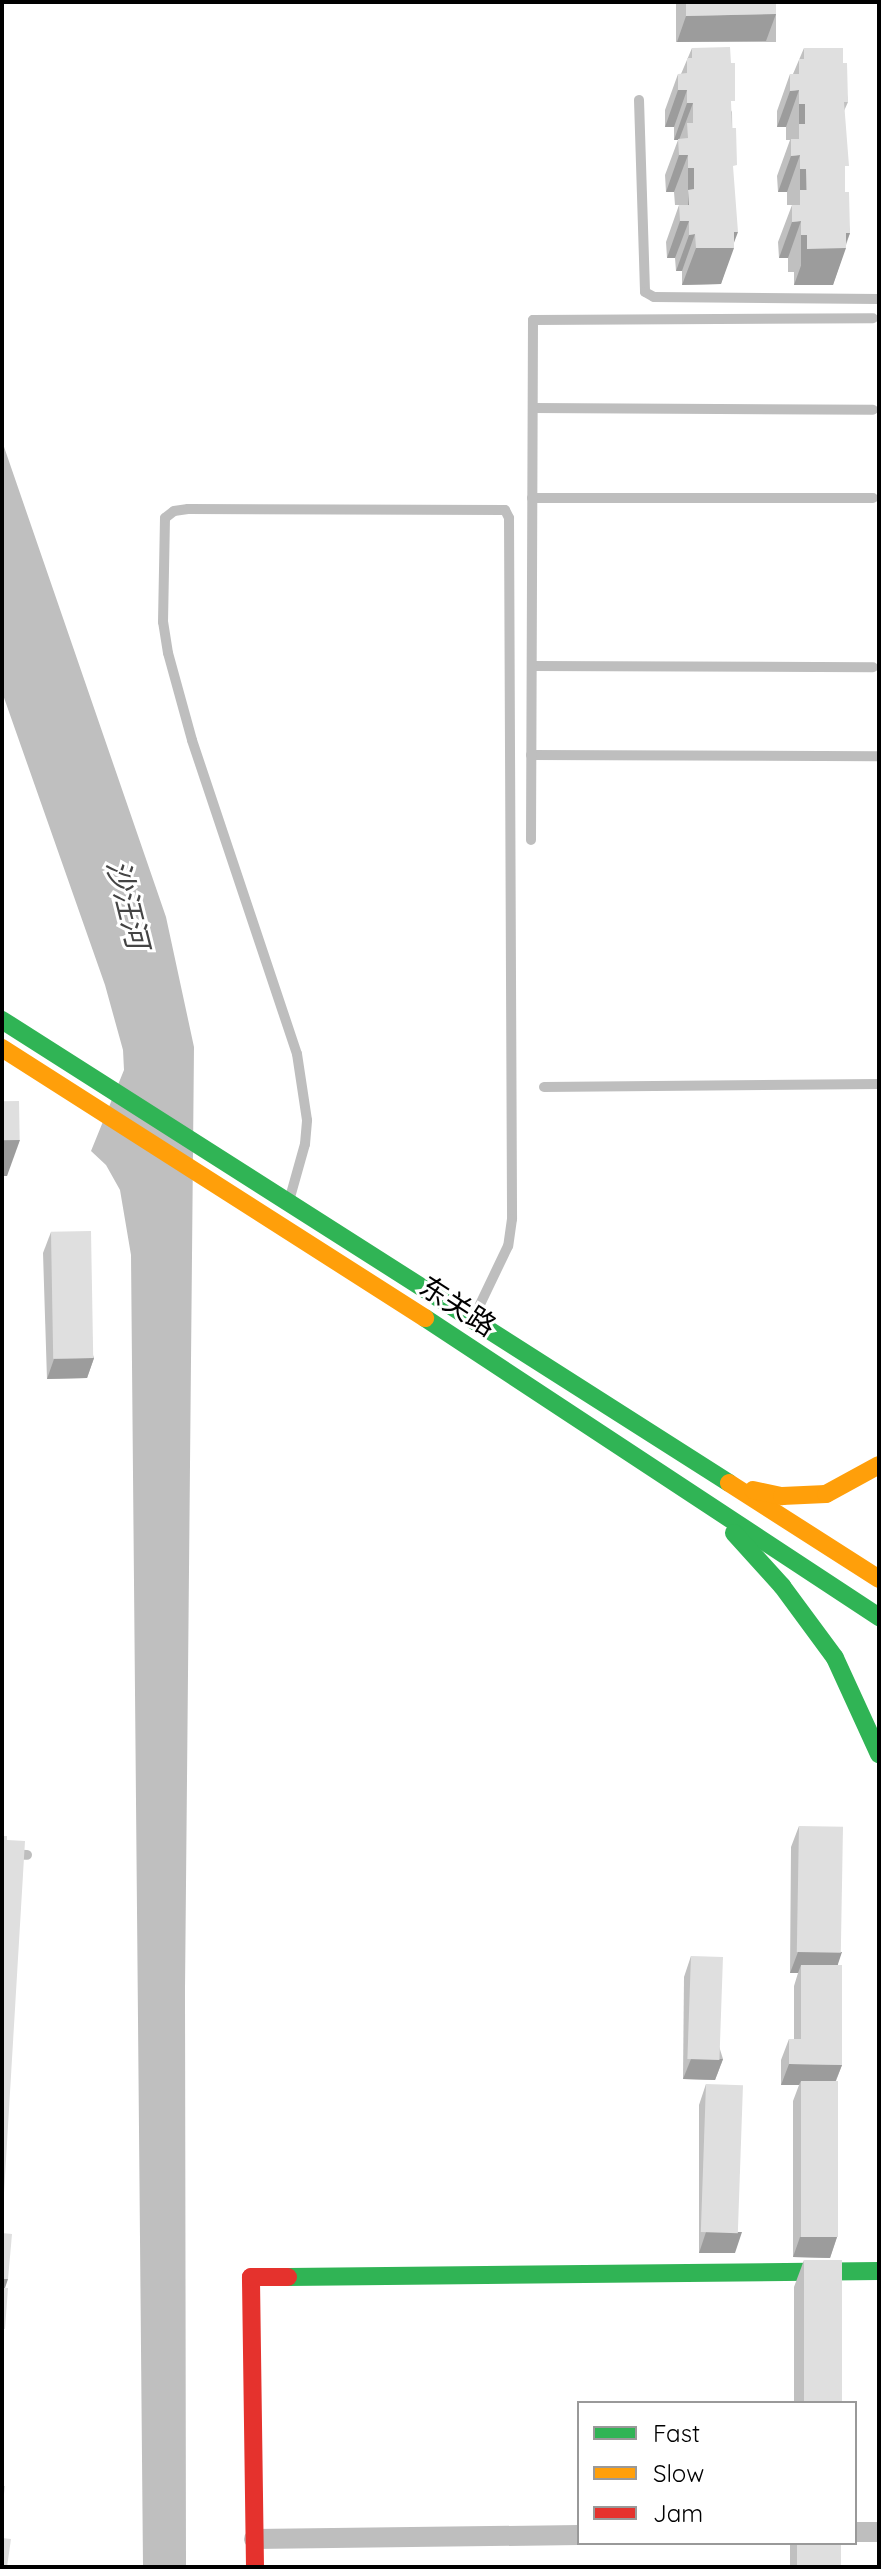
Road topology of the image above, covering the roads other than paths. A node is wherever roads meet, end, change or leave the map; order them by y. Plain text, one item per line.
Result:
1 (639, 100) dead end
2 (879, 299) edge
3 (873, 318) dead end
4 (533, 408) junction
5 (873, 410) dead end
6 (532, 498) junction
7 (873, 498) dead end
8 (532, 666) junction
9 (873, 667) dead end
10 (531, 755) junction
11 (879, 756) edge
12 (531, 840) dead end
13 (2, 1020) edge
14 (2, 1048) edge
15 (879, 1084) edge
16 (544, 1087) dead end
17 (289, 1203) junction
18 (473, 1320) junction
19 (879, 1465) edge
20 (737, 1486) junction
21 (703, 1499) junction
22 (879, 1579) edge
23 (879, 1617) edge
24 (879, 1754) edge
25 (2, 1854) edge
26 (27, 1855) edge
27 (879, 2271) edge
28 (857, 2532) edge
29 (879, 2532) edge
30 (577, 2535) edge
31 (254, 2539) junction
32 (255, 2567) edge

1 - 2 lane
3 - 4 lane
4 - 5 lane
4 - 6 lane
6 - 7 lane
6 - 8 lane
8 - 9 lane
8 - 10 lane
10 - 11 lane
10 - 12 lane
13 - 17 main road, 东关路
14 - 21 main road, 东关路
15 - 16 lane
17 - 18 main road, 东关路
17 - 18 lane
18 - 20 main road, 东关路
19 - 20 main road
20 - 22 main road, 东关路
21 - 23 main road, 东关路
21 - 24 main road
25 - 26 lane
27 - 31 main road
28 - 29 street
30 - 31 street
31 - 32 main road

